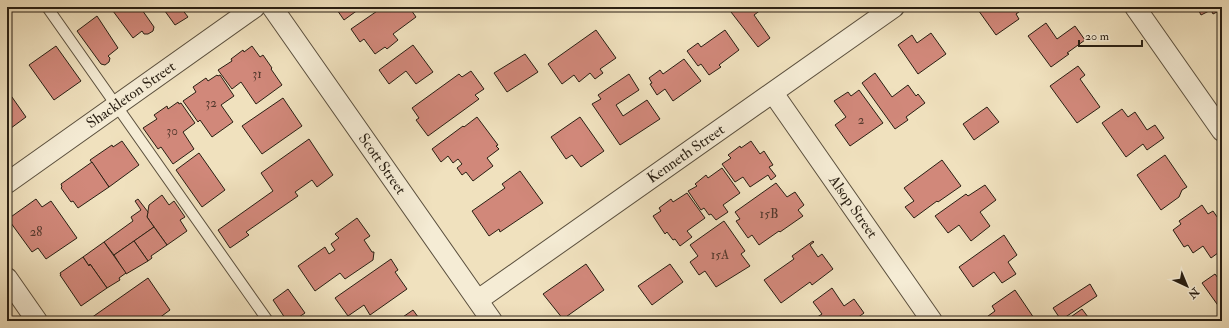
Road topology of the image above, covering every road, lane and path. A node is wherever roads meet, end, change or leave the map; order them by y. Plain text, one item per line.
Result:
1 (47, 7) edge
2 (255, 7) edge
3 (272, 7) edge
4 (894, 7) edge
5 (1134, 7) edge
6 (773, 93) junction
7 (116, 106) junction
8 (1222, 131) edge
9 (7, 183) edge
10 (7, 278) edge
11 (478, 300) junction
12 (37, 321) edge
13 (268, 321) edge
14 (492, 321) edge
15 (932, 321) edge

1 - 7 lane
2 - 7 street, Shackleton Street
3 - 11 street, Scott Street
4 - 6 street, Kenneth Street
5 - 8 street
6 - 11 street, Kenneth Street
6 - 15 street, Alsop Street
7 - 9 street, Shackleton Street
7 - 13 lane
10 - 12 street
11 - 14 street, Scott Street

